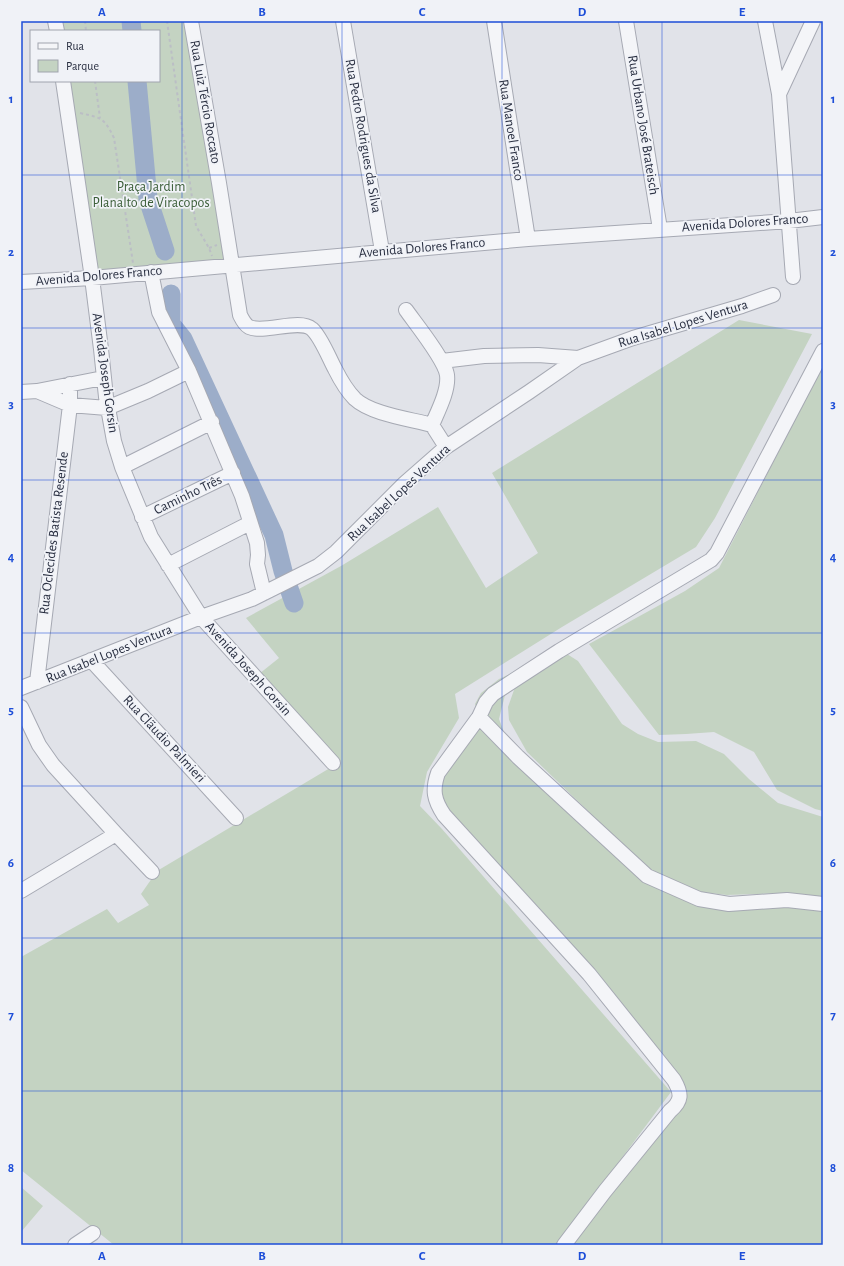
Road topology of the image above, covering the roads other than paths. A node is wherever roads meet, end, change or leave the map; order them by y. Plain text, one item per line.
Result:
1 (191, 21) edge
2 (343, 21) edge
3 (494, 21) edge
4 (626, 21) edge
5 (765, 21) edge
6 (813, 21) edge
7 (63, 82) edge
8 (779, 94) junction
9 (823, 217) edge
10 (789, 221) junction
11 (660, 229) junction
12 (528, 239) junction
13 (382, 251) junction
14 (233, 265) junction
15 (151, 272) junction
16 (793, 276) dead end
17 (92, 278) junction
18 (21, 282) edge
19 (773, 295) dead end
20 (406, 310) dead end
21 (823, 351) edge
22 (578, 358) junction
23 (442, 361) junction
24 (189, 371) junction
25 (103, 378) junction
26 (70, 384) junction
27 (37, 391) junction
28 (21, 392) edge
29 (70, 405) junction
30 (107, 408) junction
31 (212, 422) junction
32 (432, 425) junction
33 (446, 447) junction
34 (122, 467) junction
35 (233, 473) junction
36 (142, 517) junction
37 (250, 523) junction
38 (168, 565) junction
39 (269, 591) junction
40 (201, 617) junction
41 (91, 660) junction
42 (37, 682) junction
43 (21, 688) edge
44 (21, 707) edge
45 (479, 717) junction
46 (333, 763) dead end
47 (236, 818) dead end
48 (116, 834) junction
49 (152, 872) dead end
50 (21, 891) edge
51 (823, 904) edge
52 (93, 1233) dead end
53 (75, 1245) edge
54 (564, 1245) edge

1 - 14 street, Rua Luiz Tércio Roccato
2 - 13 street, Rua Pedro Rodrigues da Silva
3 - 12 street, Rua Manoel Franco
4 - 11 street, Rua Urbano José Brateisch
5 - 8 street
6 - 8 street
7 - 17 street, Avenida Joseph Gorsin
8 - 10 street
9 - 10 street, Avenida Dolores Franco
10 - 11 street, Avenida Dolores Franco
10 - 16 street
11 - 12 street, Avenida Dolores Franco
12 - 13 street, Avenida Dolores Franco
13 - 14 street, Avenida Dolores Franco
14 - 15 street, Avenida Dolores Franco
14 - 32 street, Rua Luiz Tércio Roccato
15 - 17 street, Avenida Dolores Franco
15 - 24 street
17 - 18 street, Avenida Dolores Franco
17 - 25 street, Avenida Joseph Gorsin
19 - 22 street, Rua Isabel Lopes Ventura
20 - 23 street
21 - 45 street
22 - 23 street
22 - 33 street, Rua Isabel Lopes Ventura
23 - 32 street
24 - 30 street
24 - 31 street
25 - 26 street
25 - 30 street, Avenida Joseph Gorsin
26 - 27 street
26 - 29 street, Rua Oclecides Batista Resende
27 - 28 street
27 - 29 street
29 - 30 street
29 - 42 street, Rua Oclecides Batista Resende
30 - 34 street, Avenida Joseph Gorsin
31 - 34 street
31 - 35 street
32 - 33 street
33 - 39 street, Rua Isabel Lopes Ventura
34 - 36 street, Avenida Joseph Gorsin
35 - 36 street, Caminho Três
35 - 37 street
36 - 38 street, Avenida Joseph Gorsin
37 - 38 street
37 - 39 street
38 - 40 street, Avenida Joseph Gorsin
39 - 40 street, Rua Isabel Lopes Ventura
40 - 41 street, Rua Isabel Lopes Ventura
40 - 46 street, Avenida Joseph Gorsin
41 - 42 street, Rua Isabel Lopes Ventura
41 - 47 street, Rua Clãudio Palmieri
42 - 43 street, Rua Isabel Lopes Ventura
44 - 48 street
45 - 51 street
45 - 54 street
48 - 49 street
48 - 50 street
52 - 53 street

